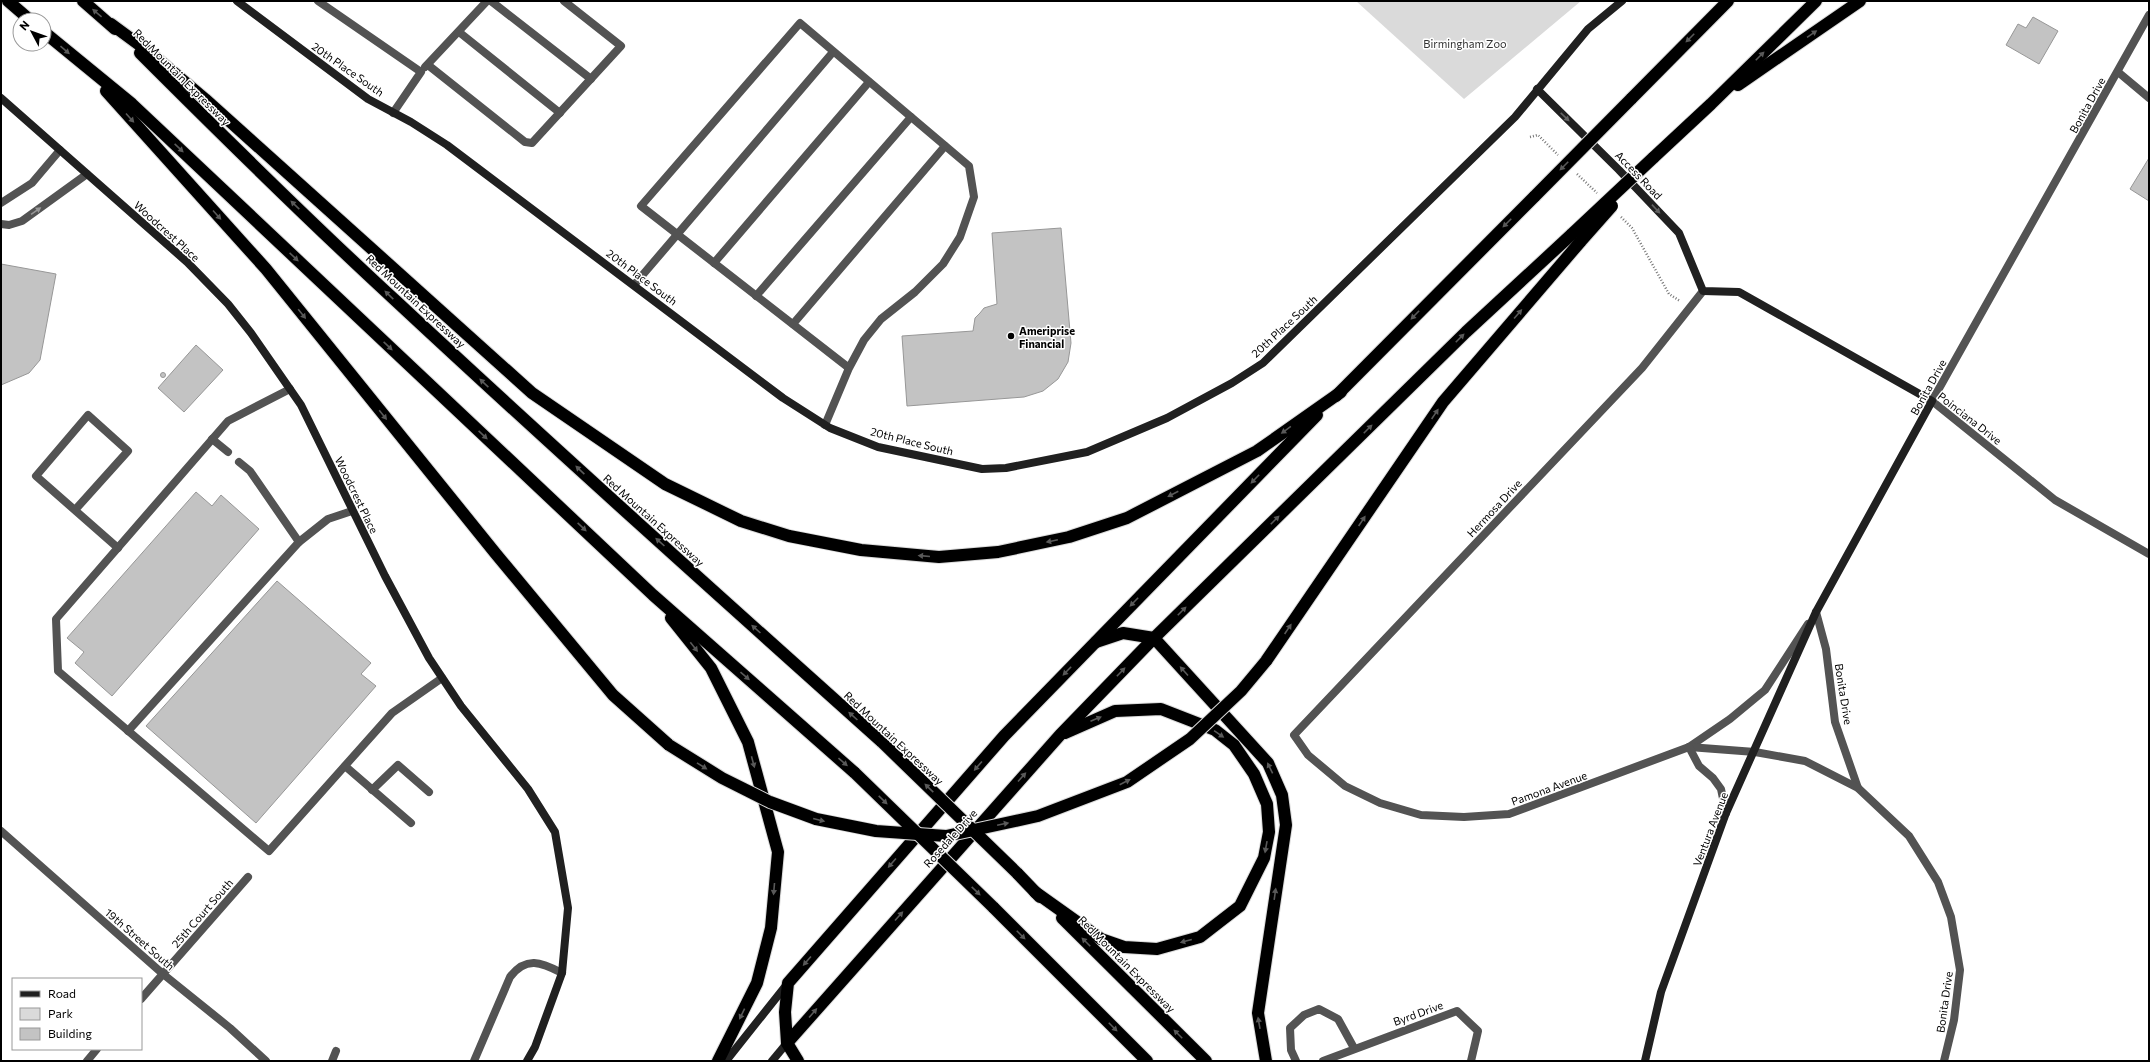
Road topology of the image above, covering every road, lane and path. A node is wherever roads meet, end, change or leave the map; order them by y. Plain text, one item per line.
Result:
1 (8, 1) edge
2 (83, 1) edge
3 (237, 1) edge
4 (318, 1) edge
5 (487, 1) edge
6 (491, 1) edge
7 (564, 1) edge
8 (1622, 1) edge
9 (1727, 1) edge
10 (1816, 1) edge
11 (1860, 1) edge
12 (21, 12) edge
13 (2149, 15) edge
14 (111, 24) junction
15 (459, 32) junction
16 (52, 39) edge
17 (833, 52) junction
18 (428, 65) junction
19 (86, 68) junction
20 (421, 72) junction
21 (2118, 72) junction
22 (591, 79) junction
23 (869, 82) junction
24 (1537, 89) junction
25 (1, 98) edge
26 (2149, 98) edge
27 (1711, 104) junction
28 (393, 113) junction
29 (560, 113) junction
30 (911, 117) junction
31 (1530, 137) dead end
32 (945, 146) junction
33 (60, 150) junction
34 (1560, 157) dead end
35 (1572, 168) dead end
36 (87, 174) junction
37 (1599, 195) dead end
38 (1, 203) edge
39 (1616, 212) dead end
40 (1, 224) edge
41 (677, 234) junction
42 (1577, 238) junction
43 (714, 263) junction
44 (634, 286) junction
45 (1703, 291) junction
46 (756, 296) junction
47 (1690, 308) junction
48 (793, 324) junction
49 (849, 368) junction
50 (290, 389) junction
51 (1341, 392) junction
52 (1932, 401) junction
53 (825, 425) junction
54 (212, 439) junction
55 (228, 452) dead end
56 (239, 462) dead end
57 (75, 510) junction
58 (352, 511) junction
59 (298, 542) junction
60 (118, 548) junction
61 (2149, 554) edge
62 (653, 595) junction
63 (1816, 612) junction
64 (1154, 638) junction
65 (1094, 643) junction
66 (442, 678) junction
67 (128, 731) junction
68 (1060, 735) junction
69 (1294, 735) joint
70 (1689, 748) junction
71 (1755, 752) junction
72 (345, 766) junction
73 (1858, 788) junction
74 (372, 790) junction
75 (429, 792) dead end
76 (1726, 813) junction
77 (411, 823) dead end
78 (1, 832) edge
79 (248, 877) dead end
80 (1035, 892) junction
81 (562, 973) junction
82 (163, 974) junction
83 (788, 982) junction
84 (142, 998) edge
85 (787, 1043) junction
86 (536, 1047) junction
87 (1354, 1048) junction
88 (96, 1050) edge
89 (336, 1051) dead end
90 (86, 1061) edge
91 (266, 1061) edge
92 (332, 1061) edge
93 (474, 1061) edge
94 (527, 1061) edge
95 (531, 1061) edge
96 (718, 1061) edge
97 (726, 1061) edge
98 (772, 1061) edge
99 (798, 1061) edge
100 (1147, 1061) edge
101 (1206, 1061) edge
102 (1266, 1061) edge
103 (1296, 1061) edge
104 (1323, 1061) edge
105 (1471, 1061) edge
106 (1645, 1061) edge
107 (1944, 1061) edge

1 - 12 highway
14 -> 2 highway, Red Mountain Expressway
3 - 28 street, 20th Place South
4 - 20 street
5 - 15 street
6 - 22 street
7 - 22 street
8 - 24 street, 20th Place South
9 -> 51 highway, bridge
27 -> 10 highway
27 -> 11 highway
13 - 21 street, Bonita Drive
51 -> 14 highway
80 -> 14 highway, Red Mountain Expressway, bridge
15 - 18 street
15 - 29 street
16 -> 19 highway
17 - 23 street
17 - 41 street
17 - 41 street
18 - 20 street
18 - 29 street
19 -> 42 highway, bridge
19 -> 62 highway
20 - 28 street
21 - 26 street
21 - 52 street, Bonita Drive
22 - 29 street
23 - 30 street
23 - 43 street
24 -> 45 street, Access Road
24 - 53 street, 20th Place South
25 - 33 street, Woodcrest Place
27 - 42 highway, bridge
28 - 44 street, 20th Place South
30 - 32 street
30 - 46 street
31 - 34 path
32 - 48 street
32 - 49 street
33 - 36 street, Woodcrest Place
33 - 38 street
35 - 37 path
40 -> 36 street
36 - 50 street, Woodcrest Place
39 - 47 path
41 - 43 street
41 - 44 street
64 -> 42 highway, Rosedale Drive
43 - 46 street
44 - 53 street, 20th Place South
45 - 47 street, Hermosa Drive
45 - 52 street, Poinciana Drive
46 - 48 street
47 - 69 street, Hermosa Drive
48 - 49 street
49 - 53 street
50 - 54 street
50 - 58 street, Woodcrest Place
51 -> 65 highway
52 - 61 street, Poinciana Drive
52 - 63 street, Bonita Drive
54 - 55 street
54 - 60 street
56 - 59 street
57 - 57 street
57 - 60 street
58 - 59 street
58 - 66 street, Woodcrest Place
59 - 67 street
60 - 67 street
62 -> 96 highway
62 -> 100 highway, bridge
63 - 70 street, Pamona Avenue
63 - 71 street, Ventura Avenue
63 - 73 street, Bonita Drive
64 - 65 highway
68 -> 64 highway, Rosedale Drive
102 -> 64 highway
65 -> 83 highway
66 - 72 street
66 - 81 street, Woodcrest Place
67 - 72 street
68 -> 80 highway
85 -> 68 highway, Rosedale Drive
69 - 70 street, Pamona Avenue
70 - 71 street, Pamona Avenue
70 - 76 street
71 - 73 street, Bonita Drive
71 - 76 street, Ventura Avenue
72 - 74 street
73 - 107 street, Bonita Drive
74 - 75 street
74 - 77 street
76 - 106 street, Ventura Avenue
78 - 82 street, 19th Street South
79 - 82 street, 25th Court South
101 -> 80 highway, Red Mountain Expressway
81 - 86 street, Woodcrest Place
81 - 93 street
82 - 84 street, 25th Court South
82 - 91 street, 19th Street South
83 - 85 highway
83 - 97 street
85 - 98 street, Rosedale Drive
85 - 99 highway
86 - 94 street
86 - 95 street
87 - 103 street
87 - 104 street, Byrd Drive
87 - 105 street, Byrd Drive
88 - 90 street
89 - 92 street

